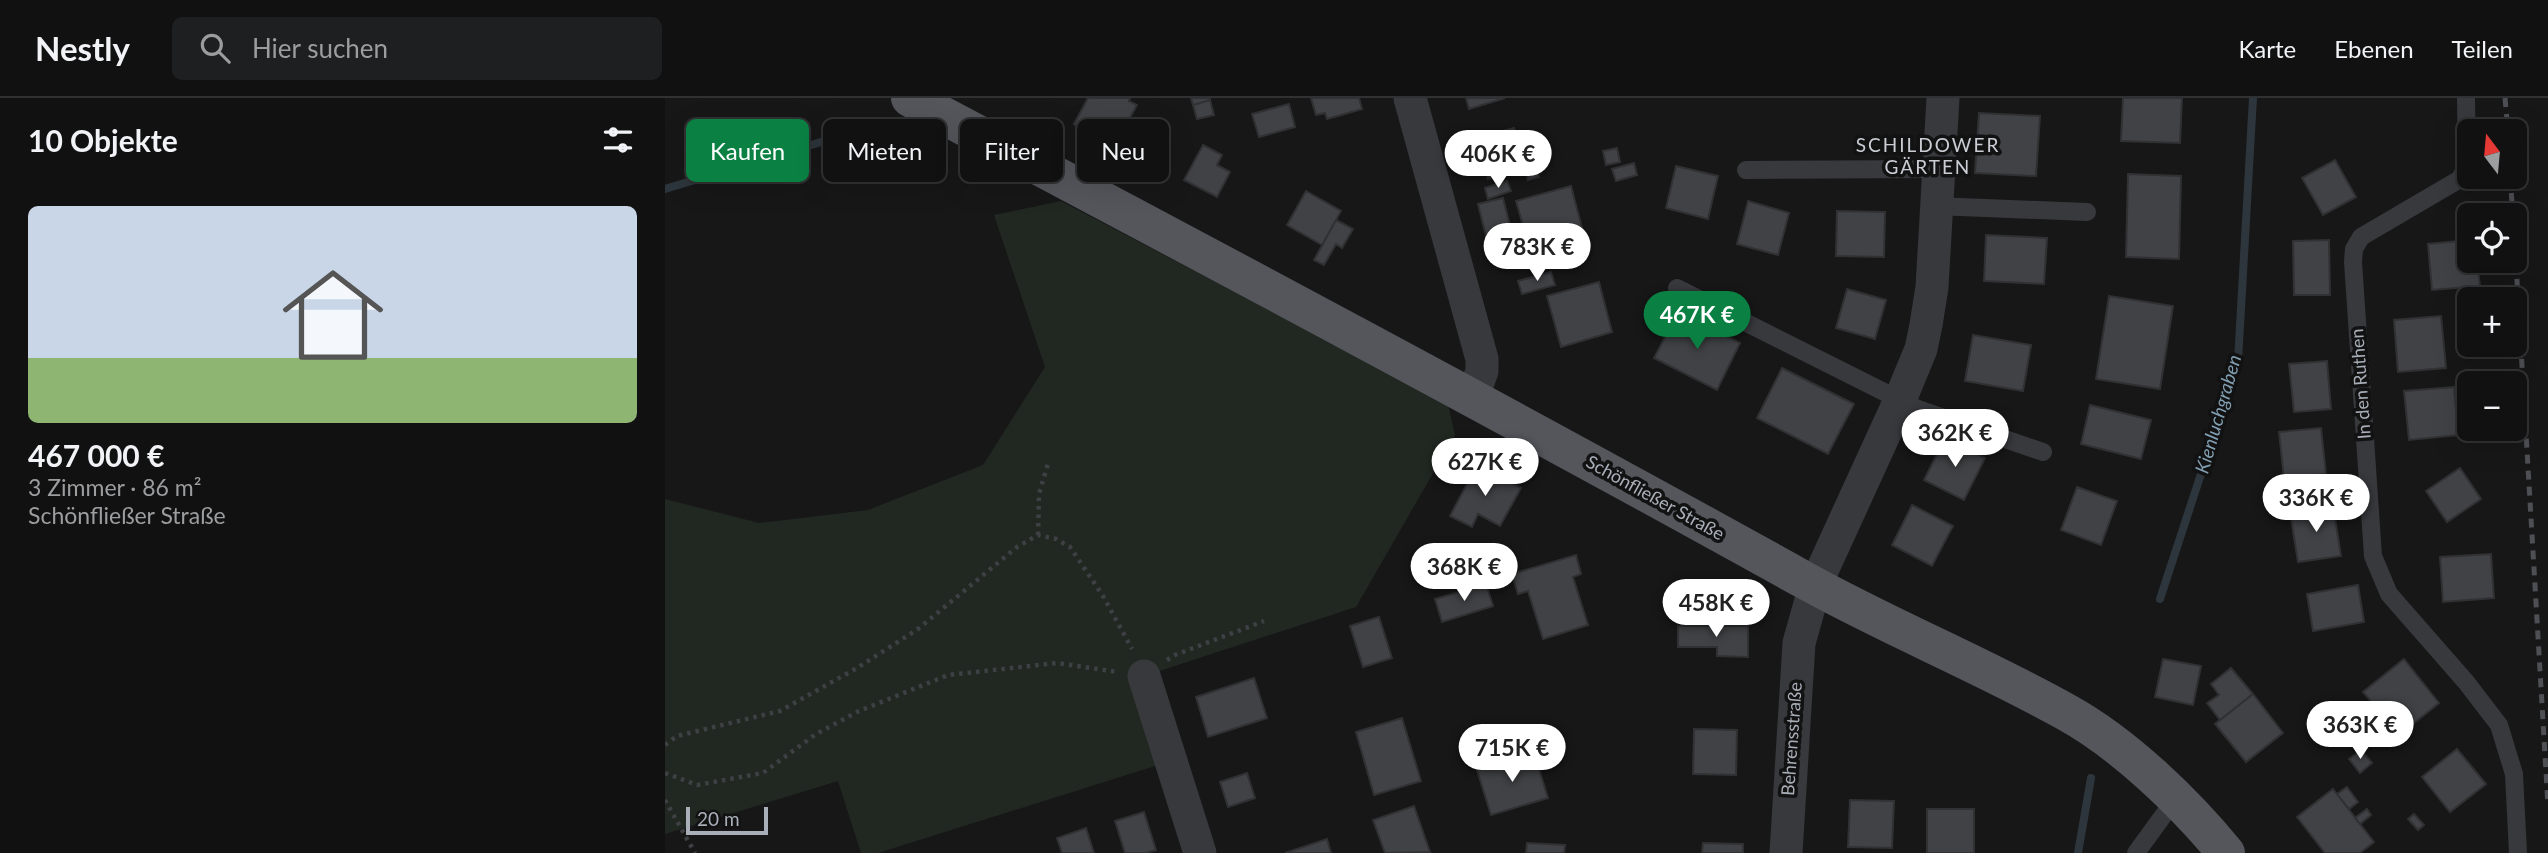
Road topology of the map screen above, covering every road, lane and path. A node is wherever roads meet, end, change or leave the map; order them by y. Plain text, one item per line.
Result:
1 (910, 98) edge
2 (1410, 98) edge
3 (1943, 98) edge
4 (2466, 98) edge
5 (1938, 169) junction
6 (1747, 170) dead end
7 (1935, 206) junction
8 (2087, 212) dead end
9 (1677, 288) dead end
10 (1472, 399) junction
11 (1900, 400) junction
12 (2043, 452) dead end
13 (1049, 460) dead end
14 (1038, 535) junction
15 (1815, 586) junction
16 (1265, 621) dead end
17 (1144, 676) junction
18 (665, 746) edge
19 (665, 773) edge
20 (2176, 798) junction
21 (665, 800) edge
22 (695, 853) edge
23 (1200, 853) edge
24 (1786, 853) edge
25 (2136, 853) edge
26 (2227, 853) edge
27 (2518, 853) edge

1 - 10 main road, Schönfließer Straße
2 - 10 street
3 - 5 street
4 - 27 lane, In den Ruthen
5 - 6 lane
5 - 7 street
7 - 8 lane
7 - 11 street
9 - 11 lane
10 - 15 main road, Schönfließer Straße
11 - 12 lane
11 - 15 street
13 - 14 path
14 - 17 path
14 - 18 path
15 - 20 main road, Schönfließer Straße
15 - 24 street, Behrensstraße
16 - 17 path
17 - 19 path
17 - 23 street
20 - 25 lane
20 - 26 main road, Schönfließer Straße
21 - 22 path

